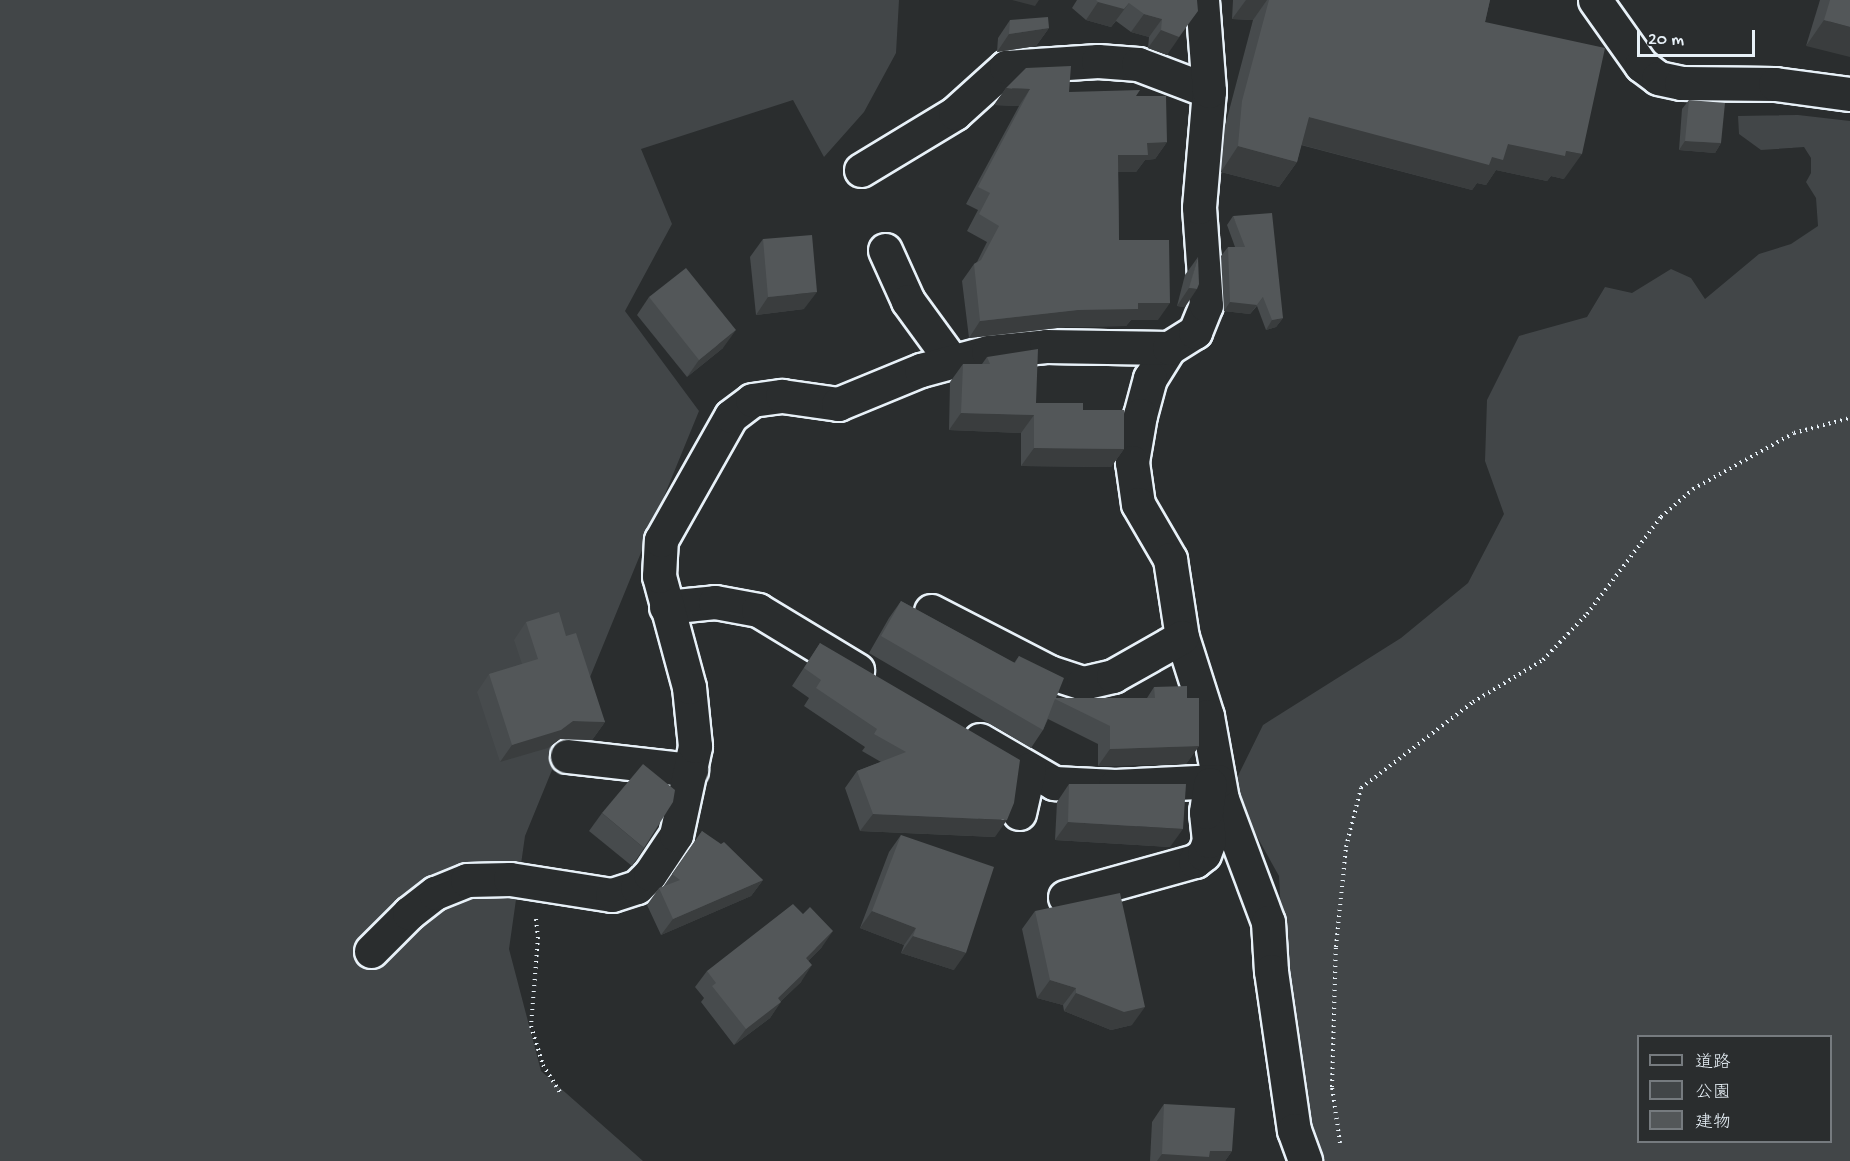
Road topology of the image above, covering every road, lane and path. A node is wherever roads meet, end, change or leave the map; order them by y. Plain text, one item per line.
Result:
1 (1202, 0) edge
2 (1595, 0) edge
3 (1209, 91) junction
4 (1850, 94) edge
5 (861, 170) dead end
6 (885, 250) dead end
7 (1169, 348) junction
8 (951, 360) junction
9 (1850, 418) edge
10 (666, 607) junction
11 (931, 611) dead end
12 (1182, 637) junction
13 (883, 685) edge
14 (954, 725) edge
15 (567, 756) dead end
16 (1029, 769) junction
17 (691, 770) junction
18 (1214, 782) junction
19 (1019, 813) dead end
20 (510, 879) junction
21 (1065, 897) dead end
22 (371, 951) dead end
23 (561, 1094) dead end
24 (1342, 1150) dead end
25 (1305, 1161) edge

1 - 3 street
2 - 4 street
3 - 5 street
3 - 7 street
6 - 8 street
7 - 8 street
7 - 12 street
8 - 10 street
9 - 24 path
10 - 13 street
10 - 17 street
11 - 12 street
12 - 18 street
14 - 16 street
15 - 17 street
16 - 18 street
16 - 19 street
17 - 20 street
18 - 21 street
18 - 25 street
20 - 22 street
20 - 23 path

